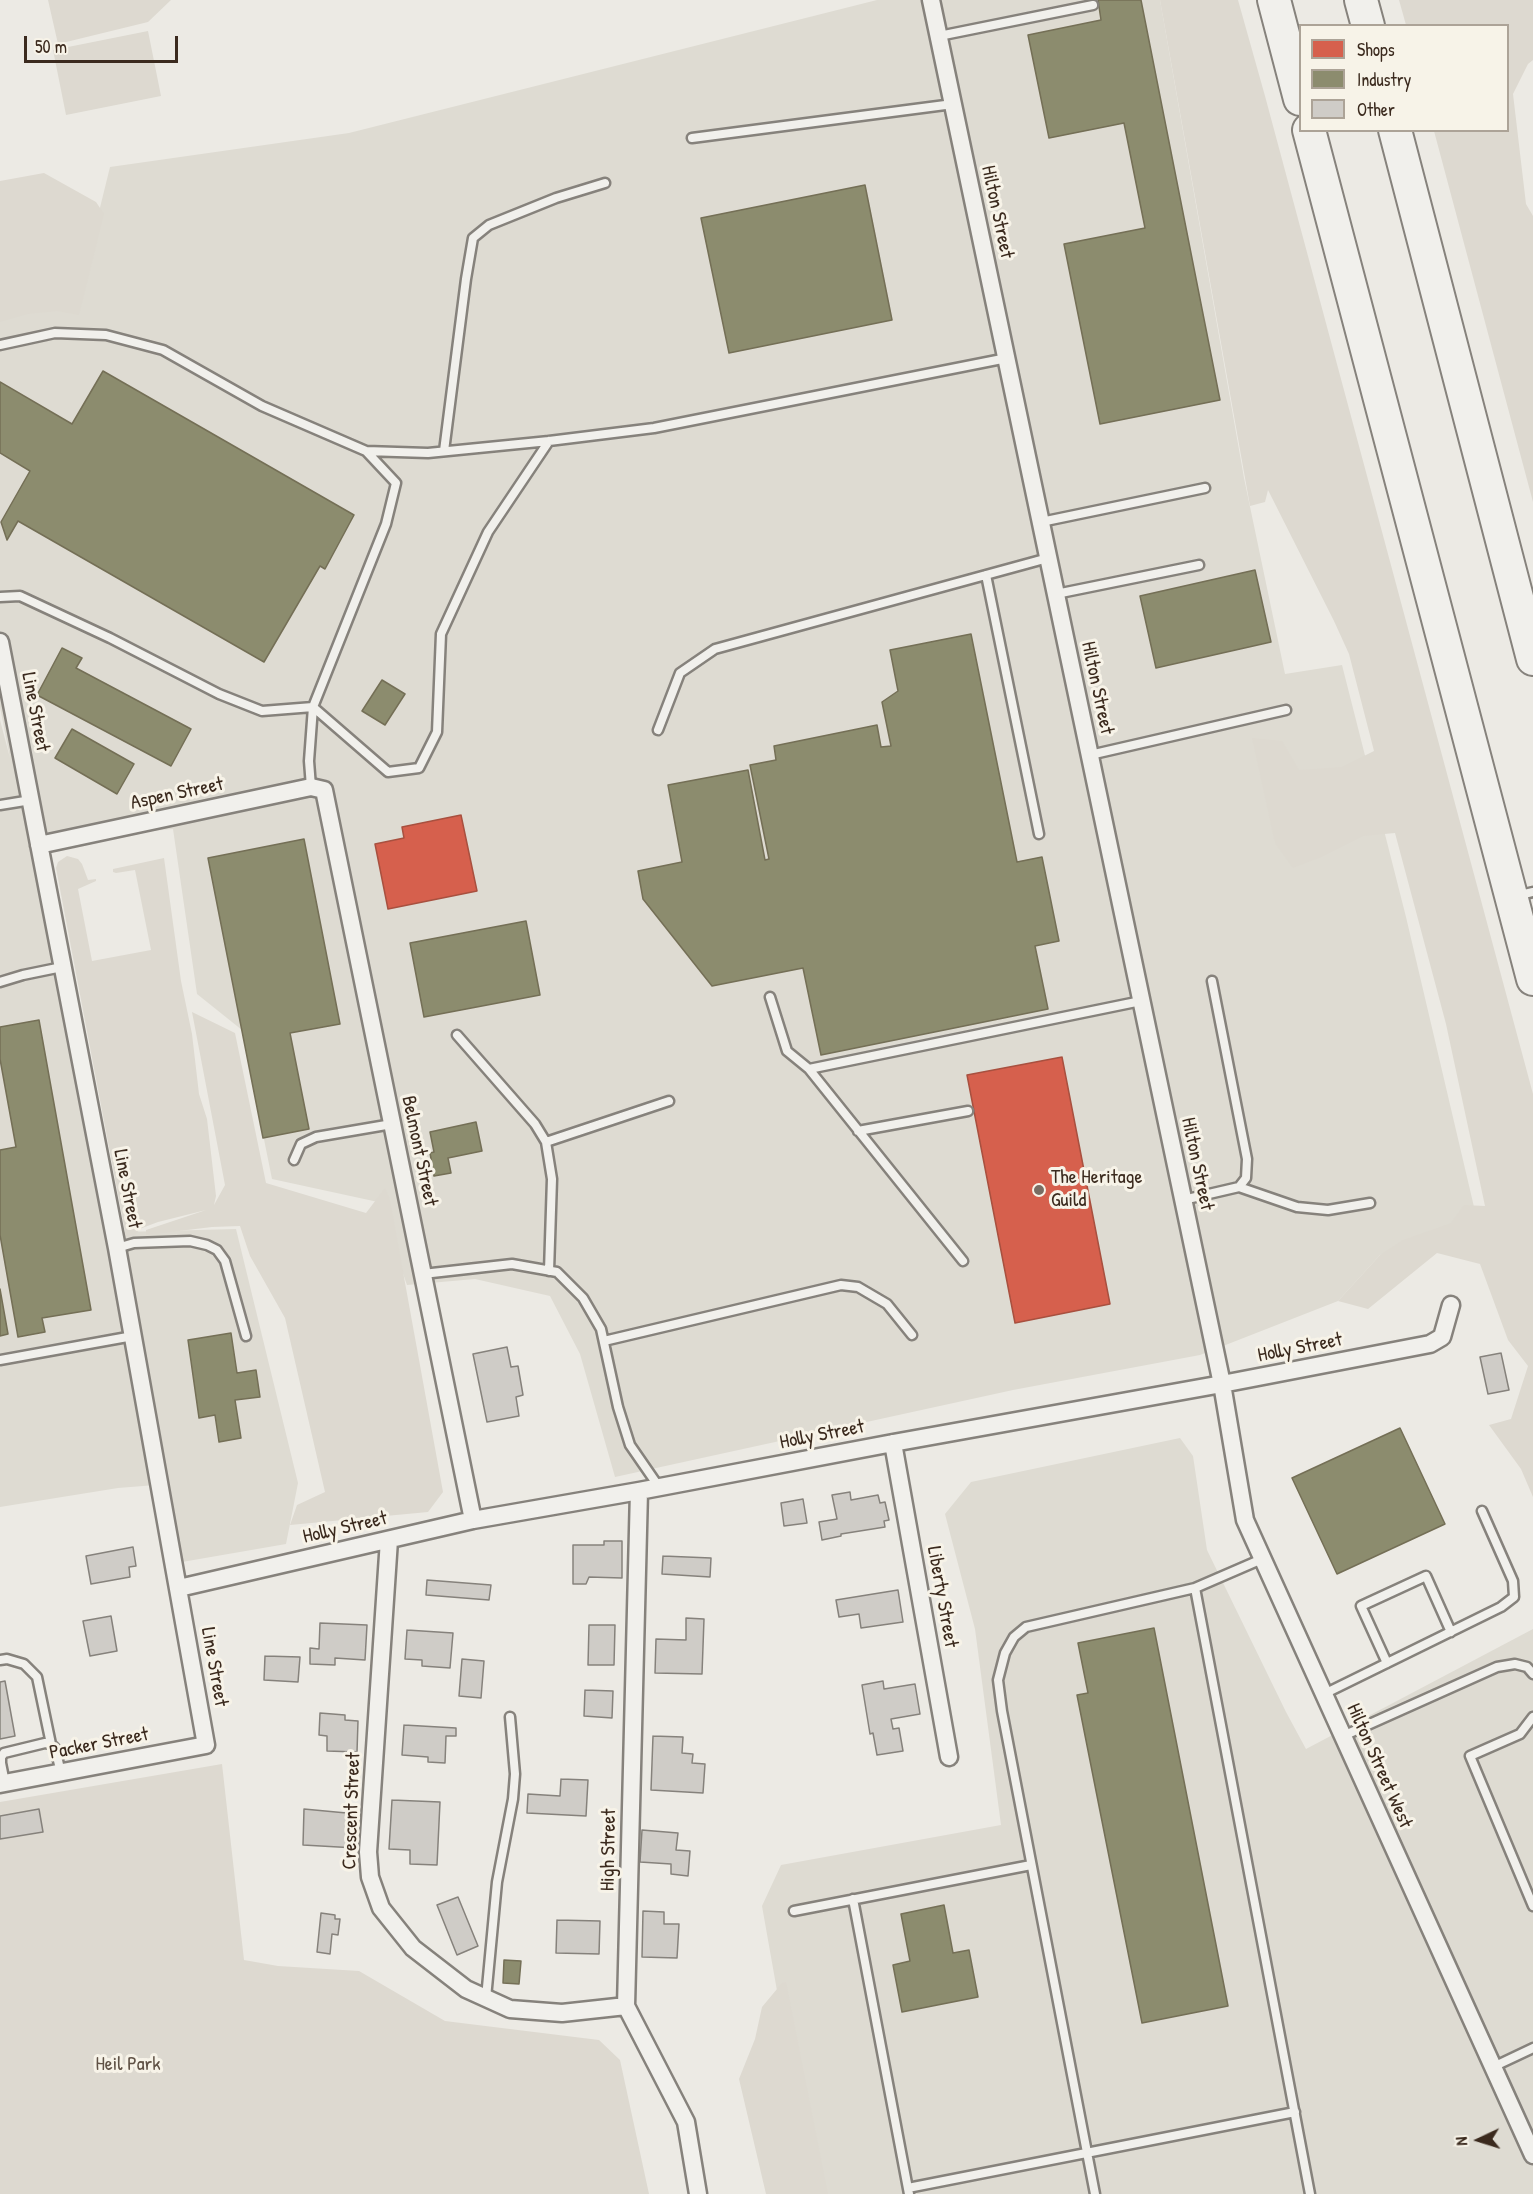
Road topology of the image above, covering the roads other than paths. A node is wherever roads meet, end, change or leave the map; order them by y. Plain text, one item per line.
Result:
1 (932, 0) edge
2 (1274, 0) edge
3 (1361, 0) edge
4 (1093, 4) dead end
5 (1367, 24) edge
6 (939, 36) junction
7 (1299, 95) edge
8 (953, 104) junction
9 (1310, 132) edge
10 (1396, 132) edge
11 (692, 138) dead end
12 (605, 183) dead end
13 (0, 345) edge
14 (1006, 358) junction
15 (549, 441) junction
16 (366, 451) junction
17 (444, 451) junction
18 (1205, 488) dead end
19 (1041, 522) junction
20 (1048, 558) junction
21 (1199, 565) dead end
22 (986, 575) junction
23 (1056, 594) junction
24 (0, 597) edge
25 (0, 642) edge
26 (1533, 659) edge
27 (313, 708) junction
28 (1286, 710) dead end
29 (658, 730) dead end
30 (1090, 755) junction
31 (317, 788) junction
32 (31, 800) junction
33 (0, 805) edge
34 (1039, 834) dead end
35 (39, 845) junction
36 (1522, 895) edge
37 (62, 967) junction
38 (1533, 979) edge
39 (1212, 981) dead end
40 (0, 982) edge
41 (770, 997) dead end
42 (1141, 1001) junction
43 (457, 1035) dead end
44 (808, 1069) junction
45 (669, 1101) dead end
46 (968, 1111) dead end
47 (392, 1124) junction
48 (858, 1131) junction
49 (546, 1142) junction
50 (294, 1160) dead end
51 (1239, 1187) junction
52 (1183, 1200) junction
53 (1370, 1203) dead end
54 (117, 1248) junction
55 (963, 1261) dead end
56 (549, 1271) junction
57 (423, 1274) junction
58 (1451, 1305) dead end
59 (912, 1335) dead end
60 (134, 1336) junction
61 (246, 1336) dead end
62 (604, 1341) junction
63 (0, 1360) edge
64 (1222, 1384) junction
65 (893, 1443) junction
66 (659, 1487) junction
67 (639, 1491) junction
68 (1482, 1511) dead end
69 (472, 1520) junction
70 (389, 1540) junction
71 (1262, 1559) junction
72 (179, 1588) junction
73 (1195, 1588) junction
74 (1451, 1632) junction
75 (0, 1660) edge
76 (1387, 1663) junction
77 (1533, 1674) edge
78 (1324, 1694) junction
79 (510, 1718) dead end
80 (1533, 1718) edge
81 (1343, 1736) junction
82 (51, 1744) junction
83 (206, 1745) joint
84 (949, 1757) dead end
85 (61, 1773) junction
86 (3, 1784) edge
87 (1031, 1865) junction
88 (853, 1899) junction
89 (1533, 1906) edge
90 (794, 1911) dead end
91 (486, 1998) junction
92 (626, 2006) junction
93 (1533, 2048) edge
94 (1493, 2067) junction
95 (1294, 2112) junction
96 (1531, 2148) edge
97 (1087, 2152) junction
98 (909, 2191) edge
99 (698, 2194) edge
100 (1095, 2194) edge
101 (1310, 2194) edge

1 - 6 street, Hilton Street
2 - 7 highway
3 - 5 highway
4 - 6 lane
6 - 8 street, Hilton Street
8 - 11 lane
8 - 14 street, Hilton Street
9 - 36 highway
10 - 26 highway
12 - 17 lane
13 - 16 lane
14 - 15 lane
14 - 19 street, Hilton Street
15 - 17 lane
15 - 27 lane
16 - 17 lane
16 - 27 lane
18 - 19 lane
19 - 20 street, Hilton Street
20 - 22 lane
20 - 23 street, Hilton Street
21 - 23 lane
22 - 29 lane
22 - 34 lane
23 - 30 street, Hilton Street
24 - 27 lane
25 - 32 street, Line Street
27 - 31 lane
28 - 30 lane
30 - 42 street, Hilton Street
31 - 35 street, Aspen Street
31 - 47 street, Belmont Street
32 - 33 lane
32 - 35 street, Line Street
35 - 37 street, Line Street
36 - 38 highway
37 - 40 lane
37 - 54 street, Line Street
39 - 51 lane
41 - 44 lane
42 - 44 lane
42 - 52 street, Hilton Street
43 - 49 lane
44 - 48 lane
45 - 49 lane
46 - 48 lane
47 - 50 lane
47 - 57 street, Belmont Street
48 - 55 lane
49 - 56 lane
51 - 52 lane
51 - 53 lane
52 - 64 street, Hilton Street
54 - 60 street, Line Street
54 - 61 lane
56 - 57 lane
56 - 62 lane
57 - 69 street, Belmont Street
58 - 64 street, Holly Street
59 - 62 lane
60 - 63 lane
60 - 72 street, Line Street
62 - 66 lane
64 - 65 street, Holly Street
64 - 71 street, Hilton Street West
65 - 66 street, Holly Street
65 - 84 street, Liberty Street
66 - 67 street, Holly Street
67 - 69 street, Holly Street
67 - 92 street, High Street
68 - 74 lane
69 - 70 street, Holly Street
70 - 72 street, Holly Street
70 - 91 street, Crescent Street
71 - 73 lane
71 - 78 street, Hilton Street West
72 - 83 street, Line Street
73 - 87 lane
73 - 95 lane
74 - 76 lane
74 - 76 lane
75 - 82 lane
76 - 78 lane
77 - 81 lane
78 - 81 street, Hilton Street West
79 - 91 lane
80 - 89 lane
81 - 94 street, Hilton Street West
82 - 85 lane
82 - 86 lane
83 - 85 street, Packer Street
85 - 86 street, Packer Street
87 - 88 lane
87 - 97 lane
88 - 90 lane
88 - 98 lane
91 - 92 street, Crescent Street
92 - 99 street, High Street
93 - 94 lane
94 - 96 street, Hilton Street West
95 - 97 lane
95 - 101 lane
97 - 98 lane
97 - 100 lane

